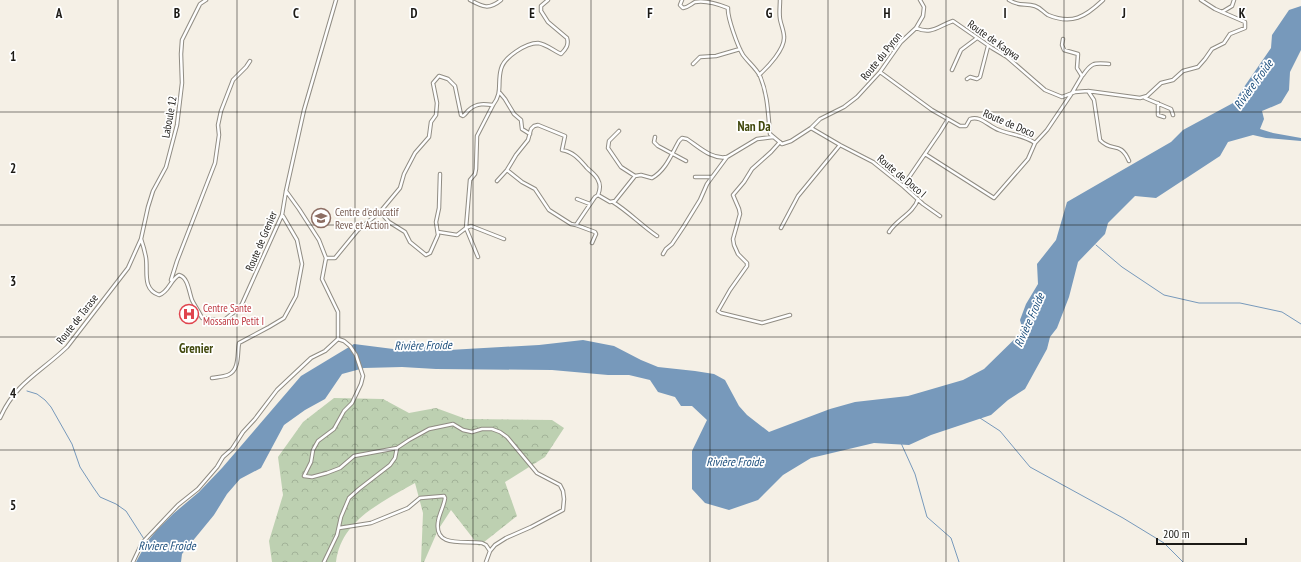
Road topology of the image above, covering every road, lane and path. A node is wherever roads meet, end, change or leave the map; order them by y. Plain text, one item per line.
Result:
1 (206, 0) edge
2 (336, 0) edge
3 (470, 0) edge
4 (501, 0) edge
5 (548, 0) edge
6 (682, 0) edge
7 (780, 0) edge
8 (920, 0) edge
9 (1009, 0) edge
10 (1103, 0) edge
11 (1201, 0) edge
12 (1234, 0) edge
13 (1222, 12) junction
14 (916, 28) junction
15 (977, 38) junction
16 (1063, 39) dead end
17 (988, 46) junction
18 (740, 49) junction
19 (250, 61) dead end
20 (694, 64) dead end
21 (1109, 64) dead end
22 (952, 70) dead end
23 (880, 72) junction
24 (759, 75) junction
25 (1082, 76) junction
26 (966, 79) dead end
27 (1088, 91) junction
28 (500, 93) junction
29 (1072, 93) junction
30 (1144, 98) junction
31 (1158, 103) junction
32 (493, 105) junction
33 (1173, 115) dead end
34 (1164, 117) dead end
35 (948, 119) junction
36 (811, 128) junction
37 (619, 131) dead end
38 (530, 134) junction
39 (655, 137) dead end
40 (773, 137) junction
41 (780, 142) junction
42 (1035, 143) junction
43 (840, 145) junction
44 (672, 153) junction
45 (925, 154) junction
46 (727, 157) junction
47 (686, 161) dead end
48 (1128, 161) dead end
49 (507, 170) junction
50 (440, 174) dead end
51 (635, 176) junction
52 (695, 177) dead end
53 (712, 177) junction
54 (497, 181) dead end
55 (903, 186) junction
56 (286, 191) junction
57 (598, 195) junction
58 (576, 199) dead end
59 (918, 199) junction
60 (612, 202) junction
61 (590, 204) junction
62 (380, 212) junction
63 (282, 215) junction
64 (940, 216) dead end
65 (576, 225) junction
66 (466, 228) junction
67 (780, 228) dead end
68 (438, 232) junction
69 (890, 232) dead end
70 (657, 236) dead end
71 (504, 239) dead end
72 (141, 240) junction
73 (592, 243) dead end
74 (662, 254) dead end
75 (478, 257) dead end
76 (326, 258) junction
77 (171, 283) junction
78 (790, 315) dead end
79 (338, 339) junction
80 (212, 378) dead end
81 (0, 418) edge
82 (397, 448) junction
83 (339, 528) junction
84 (490, 551) junction
85 (133, 562) edge
86 (324, 562) edge
87 (486, 562) edge

1 - 72 street, Laboule 12
2 - 56 street, Route de Grenier
3 - 4 street
5 - 28 street
6 - 18 street
7 - 24 street
8 - 14 street, Route du Pyron
9 - 10 street
11 - 13 street
12 - 13 street
13 - 30 street
14 - 15 street, Route de Kagwa
14 - 23 street, Route du Pyron
15 - 17 street, Route de Kagwa
15 - 22 street
16 - 25 street
17 - 26 street
17 - 29 street, Route de Kagwa
18 - 20 street
18 - 24 street
19 - 77 street
21 - 25 street
23 - 35 street, Route de Doco
23 - 36 street, Route du Pyron
24 - 40 street
25 - 29 street
27 - 29 street, Route de Kagwa
27 - 30 street
27 - 48 street
28 - 32 street
28 - 38 street
29 - 42 street
30 - 31 street
31 - 33 street
31 - 34 street
32 - 62 street
32 - 66 street
35 - 42 street, Route de Doco
35 - 45 street
36 - 41 street, Route du Pyron
36 - 43 street, Route de Doco I
37 - 51 street
38 - 49 street
38 - 57 street
39 - 44 street
40 - 41 street
40 - 46 street
41 - 78 street
42 - 45 street, Route de Doco
43 - 55 street, Route de Doco I
43 - 67 street
44 - 46 street
44 - 47 street
44 - 51 street
45 - 55 street
46 - 53 street
49 - 54 street
49 - 65 street
50 - 68 street
51 - 60 street
52 - 53 street
53 - 74 street
55 - 59 street, Route de Doco I
56 - 63 street, Route de Grenier
56 - 76 street
57 - 60 street
57 - 61 street
58 - 61 street
59 - 64 street, Route de Doco I
59 - 69 street
60 - 70 street
61 - 65 street
62 - 68 street
62 - 76 street
63 - 77 street, Route de Grenier
63 - 80 street
65 - 73 street
66 - 68 street
66 - 71 street
66 - 75 street
72 - 77 street, Route de Grenier
72 - 81 street, Route de Tarase
76 - 79 street
79 - 82 street
79 - 85 street
82 - 83 street
82 - 84 street
83 - 84 street
83 - 86 street
84 - 87 street

